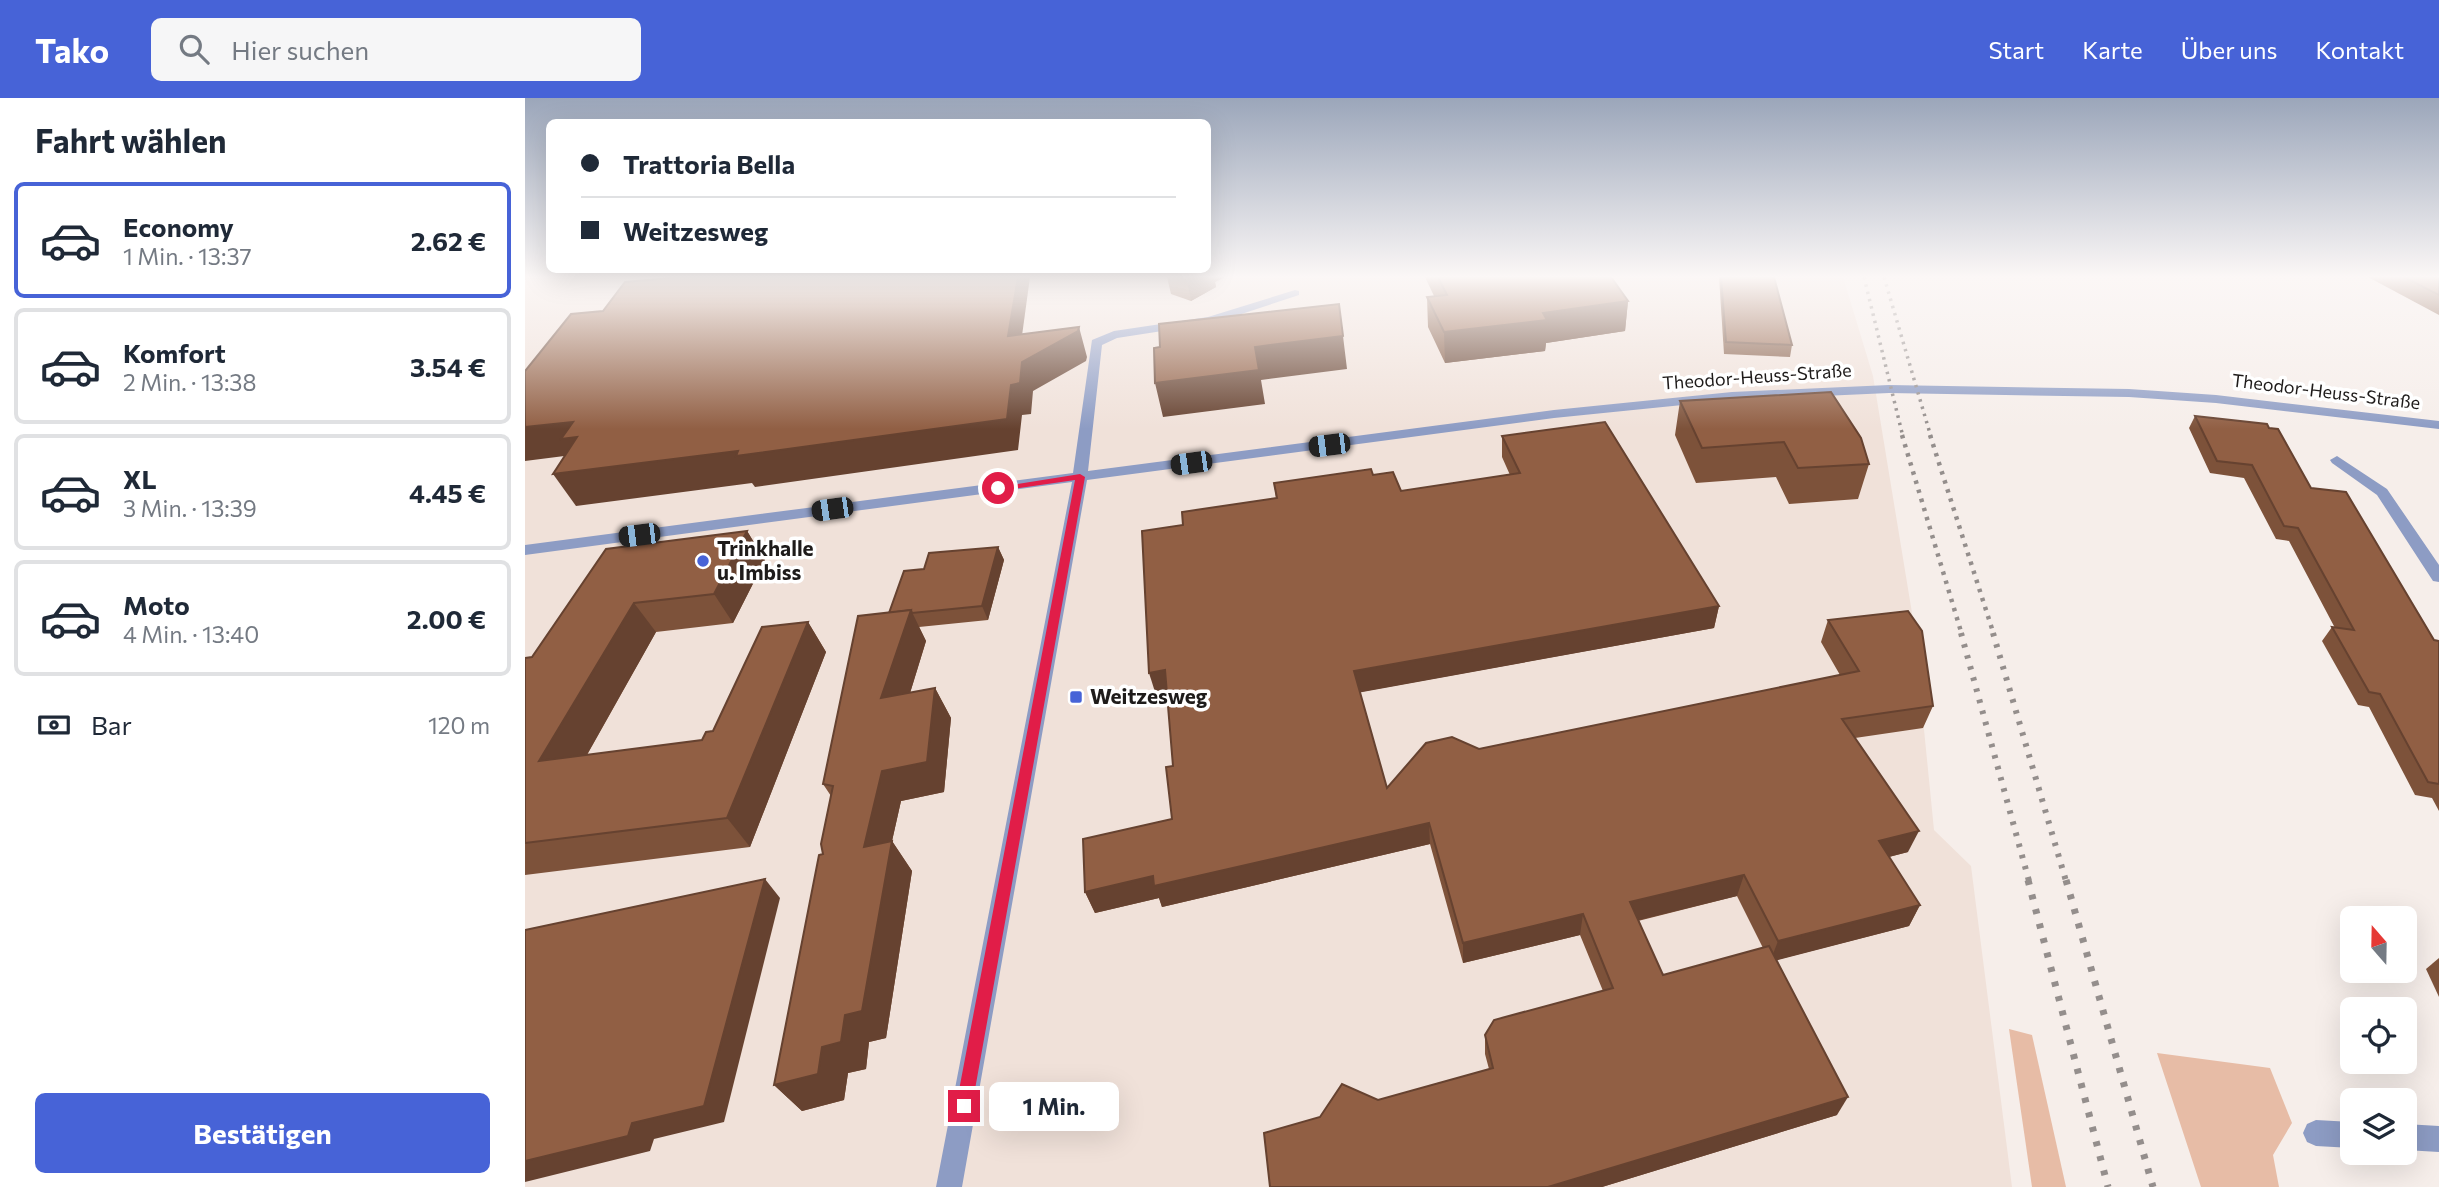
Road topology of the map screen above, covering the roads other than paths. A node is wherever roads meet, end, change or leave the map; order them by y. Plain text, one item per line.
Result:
1 (1160, 328) edge
2 (2439, 425) edge
3 (2337, 460) dead end
4 (1080, 477) junction
5 (525, 550) edge
6 (2439, 577) edge
7 (2316, 1133) dead end
8 (2340, 1134) edge
9 (2417, 1138) edge
10 (2439, 1139) edge
11 (949, 1187) edge

1 - 4 street
2 - 4 street, Theodor-Heuss-Straße
3 - 6 street
4 - 5 street, Theodor-Heuss-Straße
4 - 11 street
7 - 8 street
9 - 10 street

